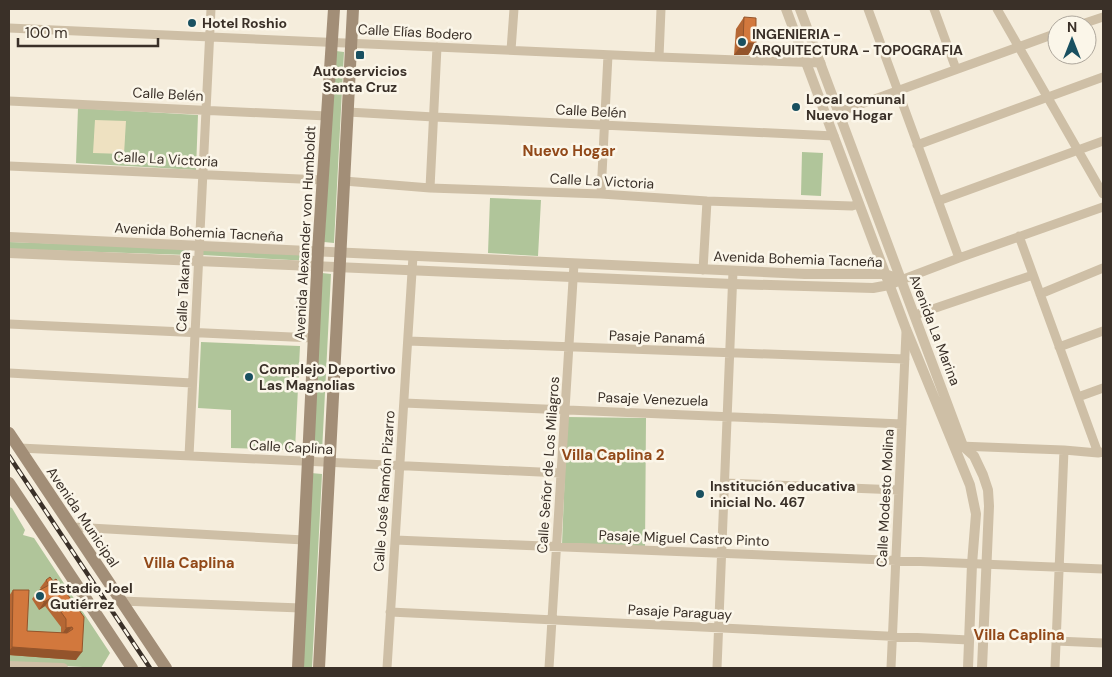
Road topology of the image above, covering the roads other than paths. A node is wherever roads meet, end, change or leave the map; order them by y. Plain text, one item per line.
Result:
1 (211, 9) edge
2 (334, 9) edge
3 (353, 9) edge
4 (514, 9) edge
5 (661, 9) edge
6 (786, 9) edge
7 (800, 9) edge
8 (868, 9) edge
9 (934, 9) edge
10 (998, 9) edge
11 (9, 28) edge
12 (1047, 36) edge
13 (208, 37) junction
14 (331, 42) junction
15 (351, 43) junction
16 (1019, 46) junction
17 (438, 47) junction
18 (511, 50) junction
19 (608, 55) junction
20 (659, 57) junction
21 (806, 63) junction
22 (820, 63) junction
23 (956, 69) junction
24 (1103, 78) edge
25 (898, 90) junction
26 (1048, 97) junction
27 (9, 101) edge
28 (205, 110) junction
29 (348, 112) junction
30 (838, 112) junction
31 (327, 116) junction
32 (434, 117) junction
33 (605, 125) junction
34 (834, 136) junction
35 (1103, 141) edge
36 (918, 145) junction
37 (1078, 150) junction
38 (9, 166) edge
39 (202, 175) junction
40 (323, 180) junction
41 (344, 181) junction
42 (430, 188) junction
43 (601, 194) junction
44 (1103, 194) edge
45 (707, 201) junction
46 (938, 201) junction
47 (859, 204) junction
48 (1103, 207) edge
49 (1019, 236) junction
50 (9, 237) edge
51 (199, 246) junction
52 (318, 251) junction
53 (340, 252) junction
54 (9, 253) edge
55 (413, 256) junction
56 (959, 258) junction
57 (198, 261) junction
58 (574, 264) junction
59 (317, 266) junction
60 (340, 267) junction
61 (1103, 268) edge
62 (412, 270) junction
63 (703, 270) junction
64 (734, 271) junction
65 (885, 274) junction
66 (1033, 275) junction
67 (574, 277) junction
68 (901, 280) junction
69 (733, 284) junction
70 (889, 285) junction
71 (1040, 294) junction
72 (915, 315) junction
73 (9, 324) edge
74 (906, 329) junction
75 (1103, 331) edge
76 (194, 332) junction
77 (314, 338) junction
78 (408, 341) junction
79 (1059, 347) junction
80 (569, 348) junction
81 (730, 353) junction
82 (905, 360) junction
83 (9, 373) edge
84 (192, 383) junction
85 (1103, 388) edge
86 (1078, 397) junction
87 (404, 403) junction
88 (565, 409) junction
89 (727, 416) junction
90 (902, 424) junction
91 (9, 433) edge
92 (959, 446) junction
93 (19, 448) junction
94 (1064, 450) junction
95 (1101, 452) edge
96 (189, 456) junction
97 (307, 462) junction
98 (329, 462) junction
99 (400, 466) junction
100 (561, 473) junction
101 (9, 483) edge
102 (724, 483) junction
103 (899, 490) junction
104 (72, 527) junction
105 (304, 540) junction
106 (395, 540) junction
107 (557, 547) junction
108 (722, 554) junction
109 (896, 561) junction
110 (972, 564) junction
111 (986, 564) junction
112 (1059, 567) junction
113 (1103, 569) edge
114 (121, 601) junction
115 (301, 608) junction
116 (390, 612) junction
117 (552, 620) junction
118 (718, 628) junction
119 (892, 636) junction
120 (969, 640) junction
121 (1056, 641) junction
122 (1103, 643) edge
123 (9, 666) edge
124 (63, 668) edge
125 (132, 668) edge
126 (166, 668) edge
127 (298, 668) edge
128 (318, 668) edge
129 (386, 668) edge
130 (549, 668) edge
131 (717, 668) edge
132 (891, 668) edge
133 (968, 668) edge
134 (982, 668) edge
135 (1055, 668) edge

1 - 13 street, Calle Takana
2 - 14 main road, Avenida Alexander von Humboldt
3 - 15 main road
4 - 18 street
5 - 20 street
6 - 21 street, Avenida La Marina
7 - 22 street, Avenida La Marina
8 - 25 street
9 - 23 street
10 - 16 street
11 - 13 street, Calle Elías Bodero
12 - 16 street
13 - 14 street, Calle Elías Bodero
13 - 28 street, Calle Takana
14 - 15 street, Calle Elías Bodero
14 - 31 main road, Avenida Alexander von Humboldt
15 - 17 street, Calle Elías Bodero
15 - 29 main road
16 - 23 street
16 - 26 street
17 - 18 street, Calle Elías Bodero
17 - 32 street
18 - 19 street, Calle Elías Bodero
19 - 20 street, Calle Elías Bodero
19 - 33 street
20 - 21 street, Calle Elías Bodero
21 - 22 street, Calle Elías Bodero
21 - 34 street, Avenida La Marina
22 - 30 street, Avenida La Marina
23 - 25 street
24 - 26 street
25 - 30 street
25 - 36 street
26 - 36 street
26 - 37 street
27 - 28 street, Calle Belén
28 - 31 street, Calle Belén
28 - 39 street, Calle Takana
29 - 32 street, Calle Belén
29 - 41 main road
30 - 68 street, Avenida La Marina
31 - 40 main road, Avenida Alexander von Humboldt
32 - 33 street, Calle Belén
32 - 42 street
33 - 34 street, Calle Belén
33 - 43 street
34 - 47 street, Avenida La Marina
35 - 37 street
36 - 46 street
37 - 44 street
37 - 46 street
38 - 39 street, Calle La Victoria
39 - 40 street, Calle La Victoria
39 - 51 street, Calle Takana
40 - 52 main road, Avenida Alexander von Humboldt
41 - 42 street, Calle La Victoria
41 - 53 main road
42 - 43 street, Calle La Victoria
43 - 45 street, Calle La Victoria
45 - 47 street, Calle La Victoria
45 - 63 street
46 - 56 street
47 - 65 street, Avenida La Marina
48 - 49 street
49 - 56 street
49 - 66 street
50 - 51 street, Avenida Bohemia Tacneña
51 - 52 street, Avenida Bohemia Tacneña
51 - 57 street, Calle Takana
52 - 53 street, Avenida Bohemia Tacneña
52 - 59 main road, Avenida Alexander von Humboldt
53 - 55 street, Avenida Bohemia Tacneña
53 - 60 main road
54 - 57 street, Avenida Bohemia Tacneña
55 - 58 street, Avenida Bohemia Tacneña
55 - 62 street, Calle José Ramón Pizarro
56 - 68 street
57 - 59 street, Avenida Bohemia Tacneña
57 - 76 street, Calle Takana
58 - 63 street, Avenida Bohemia Tacneña
58 - 67 street, Calle Señor de Los Milagros
59 - 60 street, Avenida Bohemia Tacneña
59 - 77 main road, Avenida Alexander von Humboldt
60 - 62 street, Avenida Bohemia Tacneña
60 - 98 main road
61 - 71 street
62 - 67 street, Avenida Bohemia Tacneña
62 - 78 street, Calle José Ramón Pizarro
63 - 64 street, Avenida Bohemia Tacneña
64 - 65 street, Avenida Bohemia Tacneña
64 - 69 street
65 - 68 street, Avenida Bohemia Tacneña
65 - 70 street, Avenida La Marina
66 - 71 street
66 - 72 street
67 - 69 street, Avenida Bohemia Tacneña
67 - 80 street, Calle Señor de Los Milagros
68 - 70 street, Avenida Bohemia Tacneña
68 - 72 street, Avenida La Marina
69 - 70 street, Avenida Bohemia Tacneña
69 - 81 street
70 - 74 street, Avenida La Marina
71 - 79 street
72 - 92 street, Avenida La Marina
73 - 76 street
74 - 82 street, Calle Modesto Molina
74 - 92 street, Avenida La Marina
75 - 79 street
76 - 77 street
76 - 84 street, Calle Takana
77 - 97 main road, Avenida Alexander von Humboldt
78 - 80 street, Pasaje Panamá
78 - 87 street, Calle José Ramón Pizarro
79 - 86 street
80 - 81 street, Pasaje Panamá
80 - 88 street, Calle Señor de Los Milagros
81 - 82 street, Pasaje Panamá
81 - 89 street
82 - 90 street, Calle Modesto Molina
83 - 84 street
84 - 96 street, Calle Takana
85 - 86 street
86 - 95 street
87 - 88 street, Pasaje Venezuela
87 - 99 street, Calle José Ramón Pizarro
88 - 89 street, Pasaje Venezuela
88 - 100 street, Calle Señor de Los Milagros
89 - 90 street, Pasaje Venezuela
89 - 102 street
90 - 103 street, Calle Modesto Molina
91 - 93 main road, Avenida Municipal
92 - 94 street
92 - 110 street, Avenida La Marina
92 - 111 street, Avenida La Marina
93 - 96 street, Calle Caplina
93 - 104 main road, Avenida Municipal
94 - 95 street
94 - 112 street
96 - 97 street, Calle Caplina
97 - 98 street, Calle Caplina
97 - 105 main road, Avenida Alexander von Humboldt
98 - 99 street, Calle Caplina
98 - 128 main road
99 - 100 street, Calle Caplina
99 - 106 street, Calle José Ramón Pizarro
100 - 107 street, Calle Señor de Los Milagros
101 - 125 main road
102 - 103 street
102 - 108 street
103 - 109 street, Calle Modesto Molina
104 - 105 street
104 - 114 main road, Avenida Municipal
105 - 115 main road, Avenida Alexander von Humboldt
106 - 107 street, Pasaje Miguel Castro Pinto
106 - 116 street, Calle José Ramón Pizarro
107 - 108 street, Pasaje Miguel Castro Pinto
107 - 117 street, Calle Señor de Los Milagros
108 - 109 street, Pasaje Miguel Castro Pinto
108 - 118 street
109 - 110 street, Pasaje Miguel Castro Pinto
109 - 119 street, Calle Modesto Molina
110 - 111 street, Pasaje Miguel Castro Pinto
110 - 120 street, Avenida La Marina
111 - 112 street, Pasaje Miguel Castro Pinto
111 - 134 street, Avenida La Marina
112 - 113 street, Pasaje Miguel Castro Pinto
112 - 121 street
114 - 115 street
114 - 126 main road, Avenida Municipal
115 - 127 main road, Avenida Alexander von Humboldt
116 - 117 street, Pasaje Paraguay
116 - 129 street, Calle José Ramón Pizarro
117 - 118 street, Pasaje Paraguay
117 - 130 street, Calle Señor de Los Milagros
118 - 119 street, Pasaje Paraguay
118 - 131 street
119 - 120 street, Pasaje Paraguay
119 - 132 street, Calle Modesto Molina
120 - 133 street, Avenida La Marina
121 - 122 street
121 - 135 street
123 - 124 street

